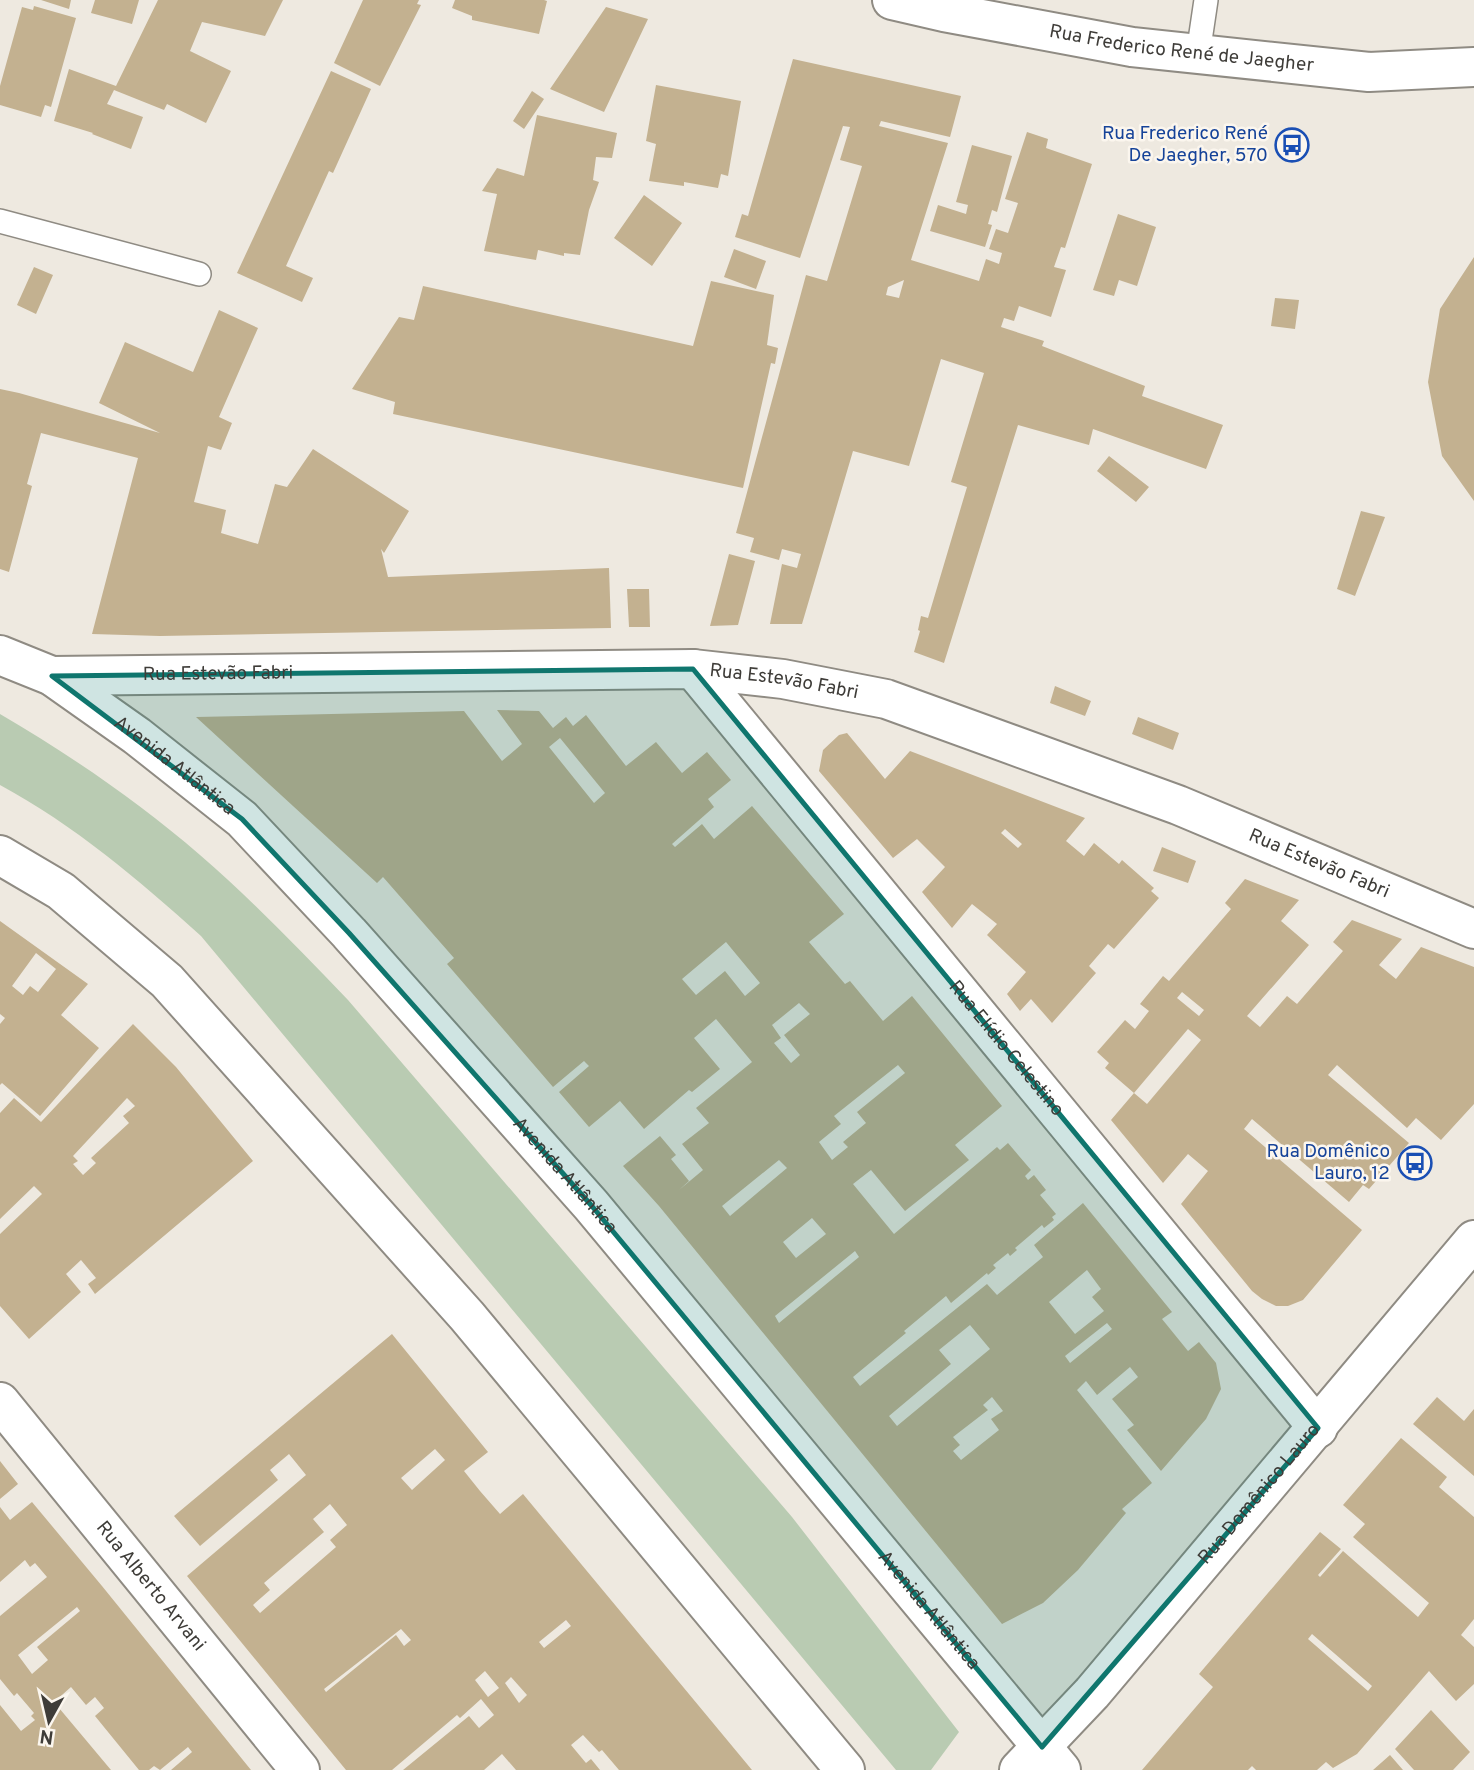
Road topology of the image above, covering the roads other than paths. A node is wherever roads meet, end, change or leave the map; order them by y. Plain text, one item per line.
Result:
1 (892, 0) edge
2 (1206, 0) edge
3 (1198, 54) junction
4 (1474, 67) edge
5 (0, 221) edge
6 (199, 275) dead end
7 (0, 655) edge
8 (693, 669) junction
9 (52, 676) junction
10 (0, 855) edge
11 (1474, 929) edge
12 (1474, 1240) edge
13 (0, 1402) edge
14 (1318, 1428) junction
15 (1041, 1762) edge
16 (300, 1770) edge
17 (845, 1770) edge

1 - 3 street, Rua Frederico René de Jaegher
2 - 3 lane
3 - 4 street, Rua Frederico René de Jaegher
5 - 6 lane
7 - 9 street, Avenida Atlântica
8 - 9 street, Rua Estevão Fabri
8 - 11 street, Rua Estevão Fabri
8 - 14 street, Rua Elídio Celestino
9 - 15 street, Avenida Atlântica
10 - 17 street
12 - 14 street, Rua Domênico Lauro
13 - 16 street, Rua Alberto Arvani
14 - 15 street, Rua Domênico Lauro

